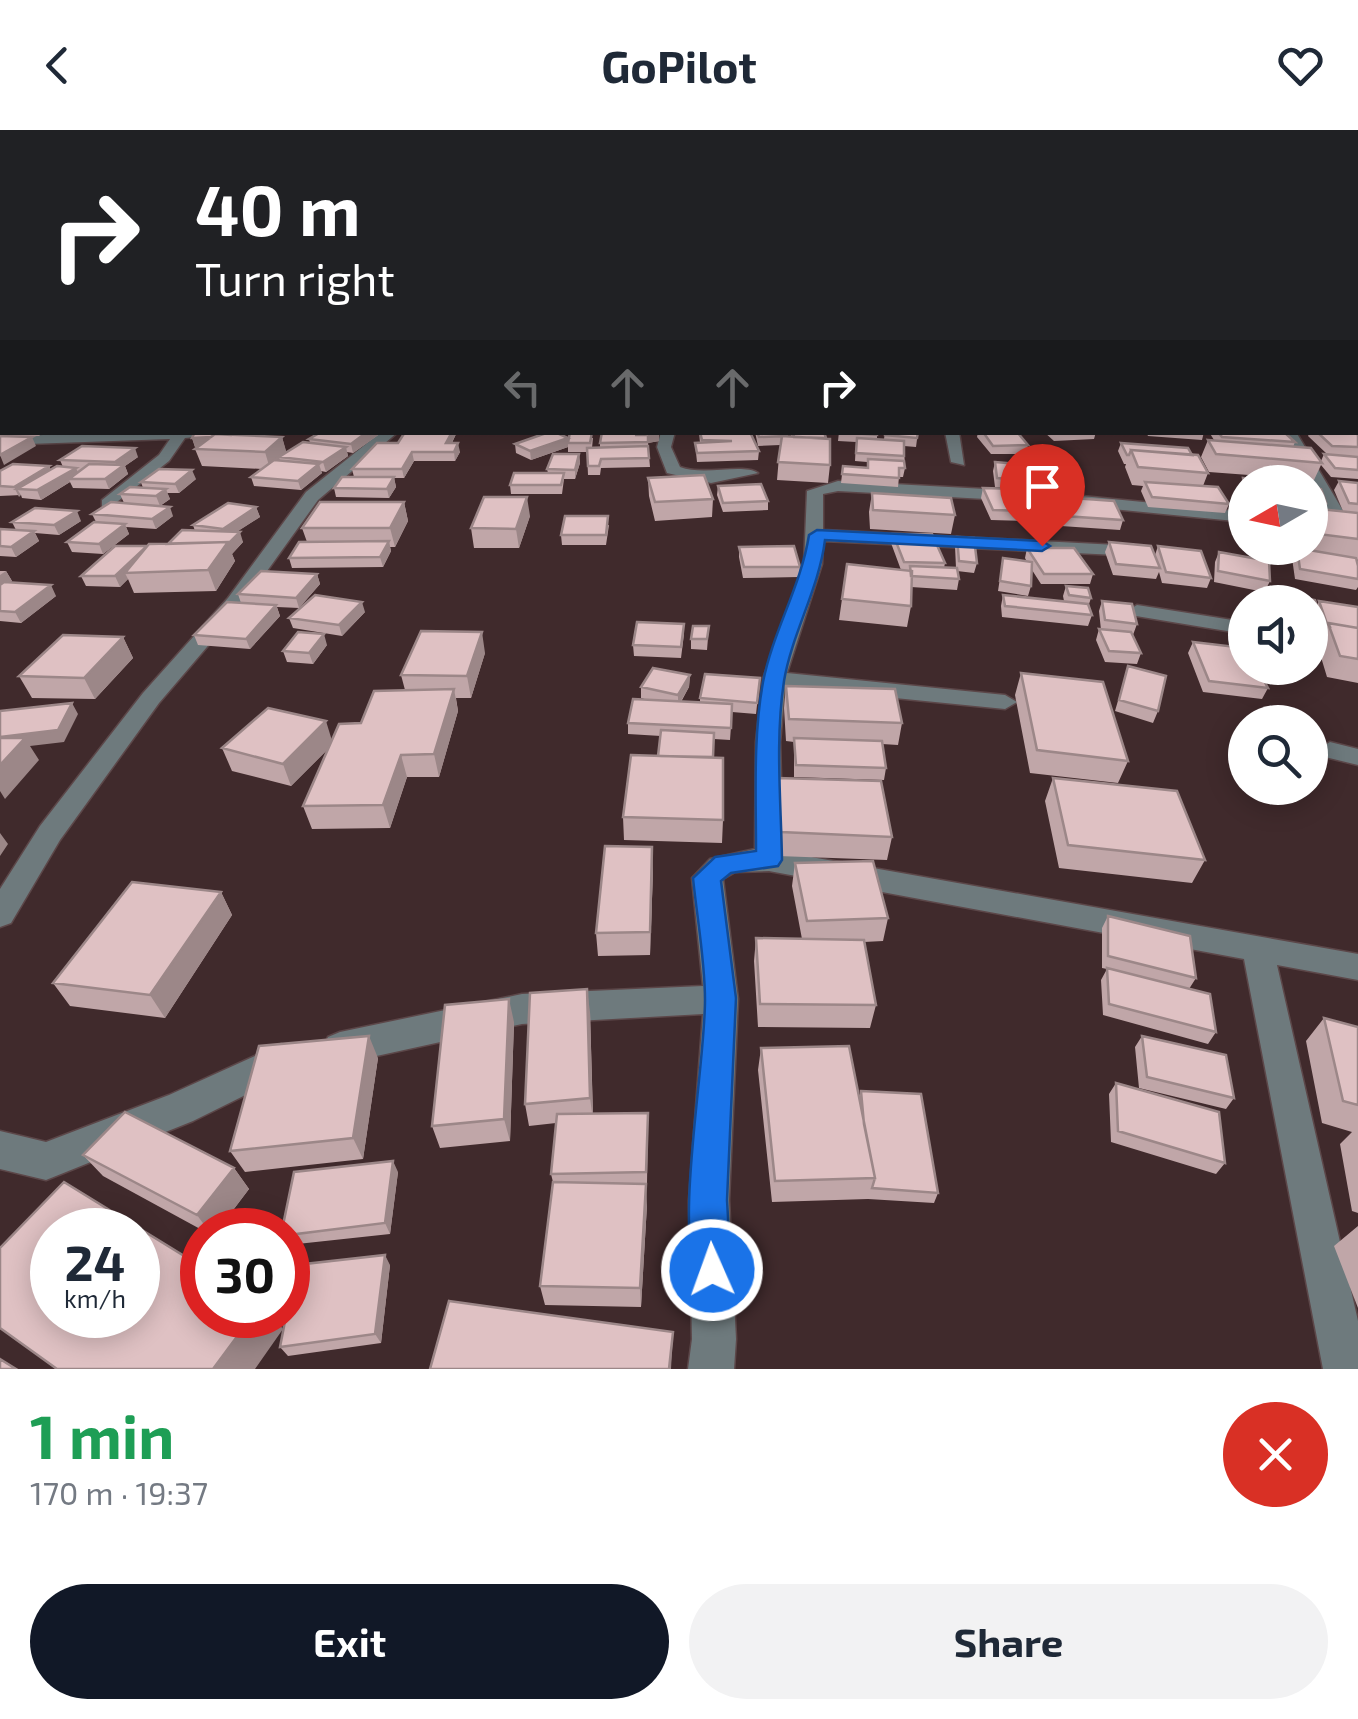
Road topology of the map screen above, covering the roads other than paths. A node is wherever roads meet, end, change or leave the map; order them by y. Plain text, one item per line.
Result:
1 (201, 435) edge
2 (387, 435) edge
3 (667, 435) edge
4 (953, 435) edge
5 (1291, 435) edge
6 (178, 437) junction
7 (0, 440) edge
8 (959, 462) dead end
9 (1308, 465) edge
10 (750, 473) dead end
11 (1328, 500) edge
12 (108, 504) edge
13 (1228, 516) edge
14 (1328, 520) edge
15 (817, 535) junction
16 (1117, 550) edge
17 (1137, 611) edge
18 (1228, 625) edge
19 (1328, 641) edge
20 (1358, 646) edge
21 (774, 679) junction
22 (1005, 702) dead end
23 (1330, 750) dead end
24 (1358, 757) edge
25 (769, 860) junction
26 (0, 915) edge
27 (1258, 950) junction
28 (1358, 967) edge
29 (720, 998) junction
30 (0, 1150) edge
31 (710, 1369) edge
32 (1346, 1369) edge

1 - 6 street
2 - 26 street
3 - 10 street
4 - 8 street
5 - 9 street
6 - 7 street
6 - 12 street
11 - 14 street
13 - 15 street
15 - 16 street
15 - 21 street
17 - 18 street
19 - 20 street
21 - 22 street
21 - 25 street
23 - 24 street
25 - 27 street
25 - 29 street
27 - 28 street
27 - 32 street
29 - 30 street
29 - 31 street

